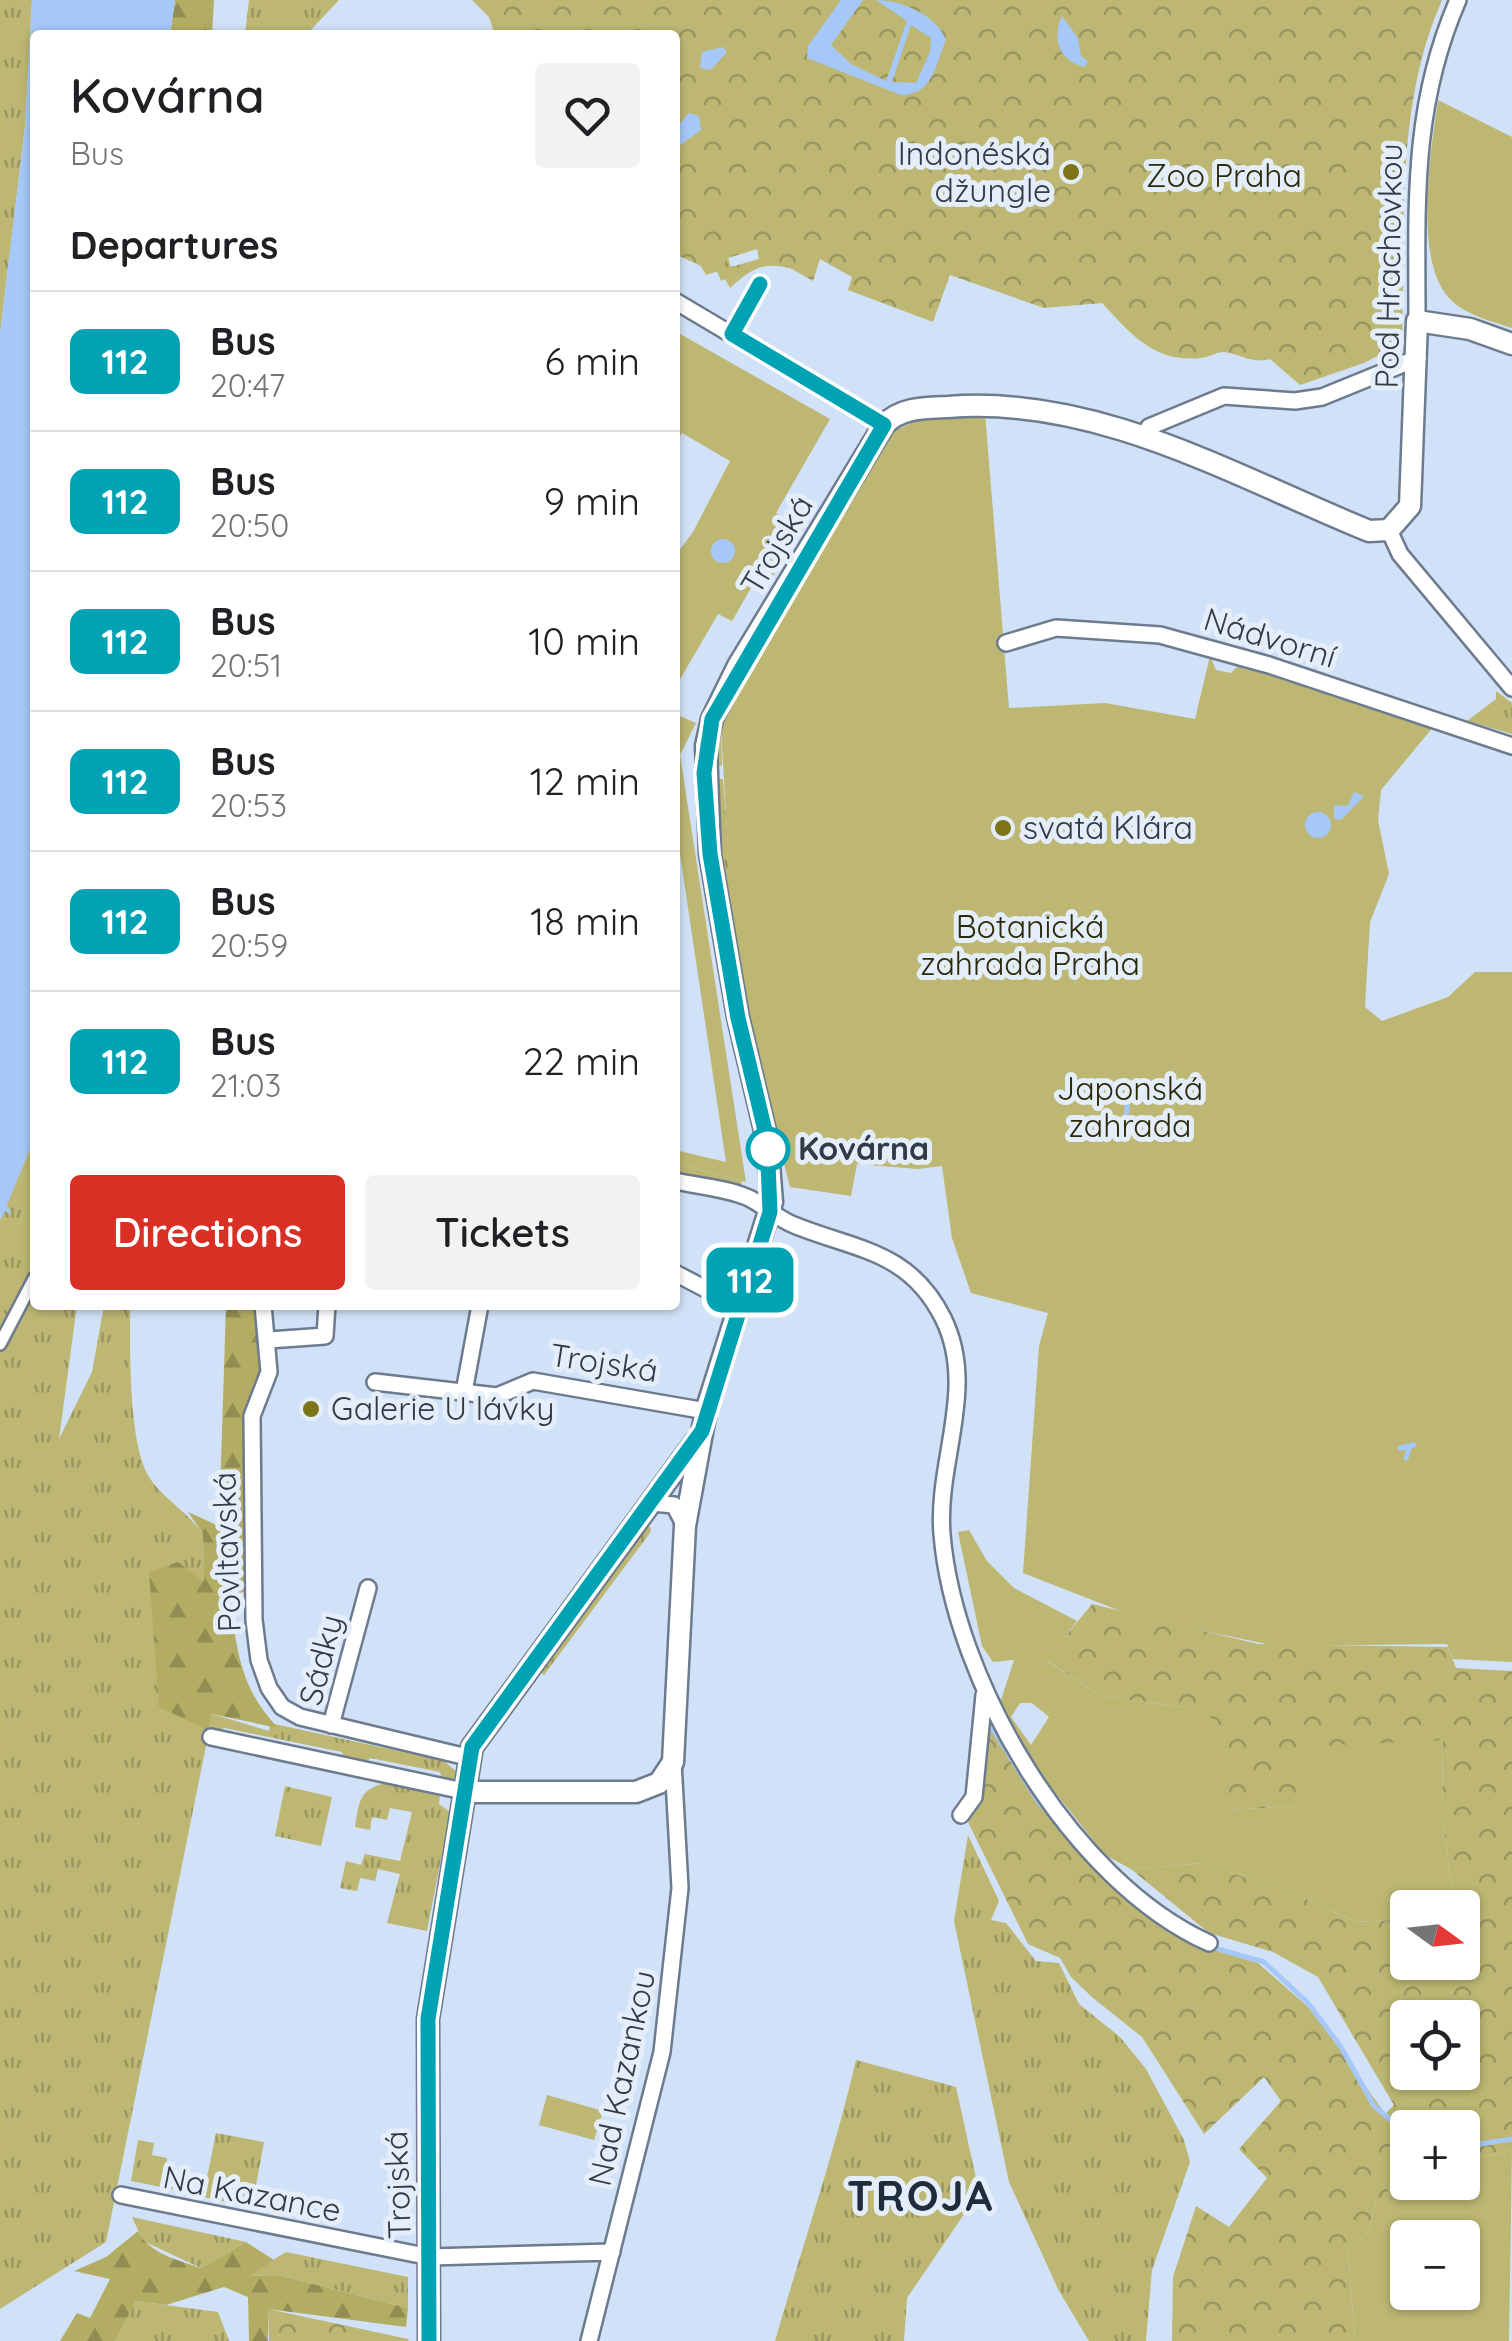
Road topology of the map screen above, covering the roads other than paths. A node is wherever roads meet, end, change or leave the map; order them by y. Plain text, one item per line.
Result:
1 (1458, 0) edge
2 (680, 304) edge
3 (1417, 321) junction
4 (1512, 344) edge
5 (1418, 358) junction
6 (884, 425) junction
7 (1143, 436) junction
8 (1388, 530) junction
9 (1006, 644) dead end
10 (1512, 688) edge
11 (1512, 746) edge
12 (680, 1182) edge
13 (770, 1212) junction
14 (680, 1275) edge
15 (30, 1287) edge
16 (740, 1307) junction
17 (264, 1310) edge
18 (327, 1310) edge
19 (479, 1310) edge
20 (269, 1340) junction
21 (0, 1344) edge
22 (375, 1382) dead end
23 (464, 1392) junction
24 (704, 1421) junction
25 (651, 1502) junction
26 (684, 1526) junction
27 (368, 1588) dead end
28 (984, 1695) junction
29 (331, 1725) junction
30 (210, 1737) dead end
31 (471, 1758) junction
32 (673, 1762) junction
33 (468, 1792) junction
34 (961, 1815) dead end
35 (1209, 1943) dead end
36 (121, 2196) dead end
37 (612, 2252) junction
38 (430, 2257) junction
39 (429, 2341) edge
40 (588, 2341) edge

1 - 3 street, Pod Hrachovkou
2 - 6 street
3 - 4 street
3 - 5 street, Pod Hrachovkou
5 - 7 street
5 - 8 street, Pod Hrachovkou
6 - 7 street
6 - 13 street, Trojská
7 - 8 street
8 - 10 street
9 - 11 street, Nádvorní
12 - 13 street
13 - 16 street, Trojská
13 - 28 street
14 - 16 street
15 - 21 street
16 - 24 street, Trojská
17 - 20 street, Povltavská
18 - 20 street
19 - 23 street
20 - 29 street, Povltavská
22 - 23 street, Trojská
23 - 24 street, Trojská
24 - 25 street, Trojská
24 - 26 street, Trojská
25 - 26 street
25 - 31 street, Trojská
26 - 32 street, Trojská
27 - 29 street, Sádky
28 - 34 street
28 - 35 street
29 - 31 street, Sádky
30 - 33 street
31 - 33 street, Trojská
32 - 33 street
32 - 37 street, Nad Kazankou
33 - 38 street, Trojská
36 - 38 street, Na Kazance
37 - 38 street, Na Kazance
37 - 40 street, Nad Kazankou
38 - 39 street, Trojská

